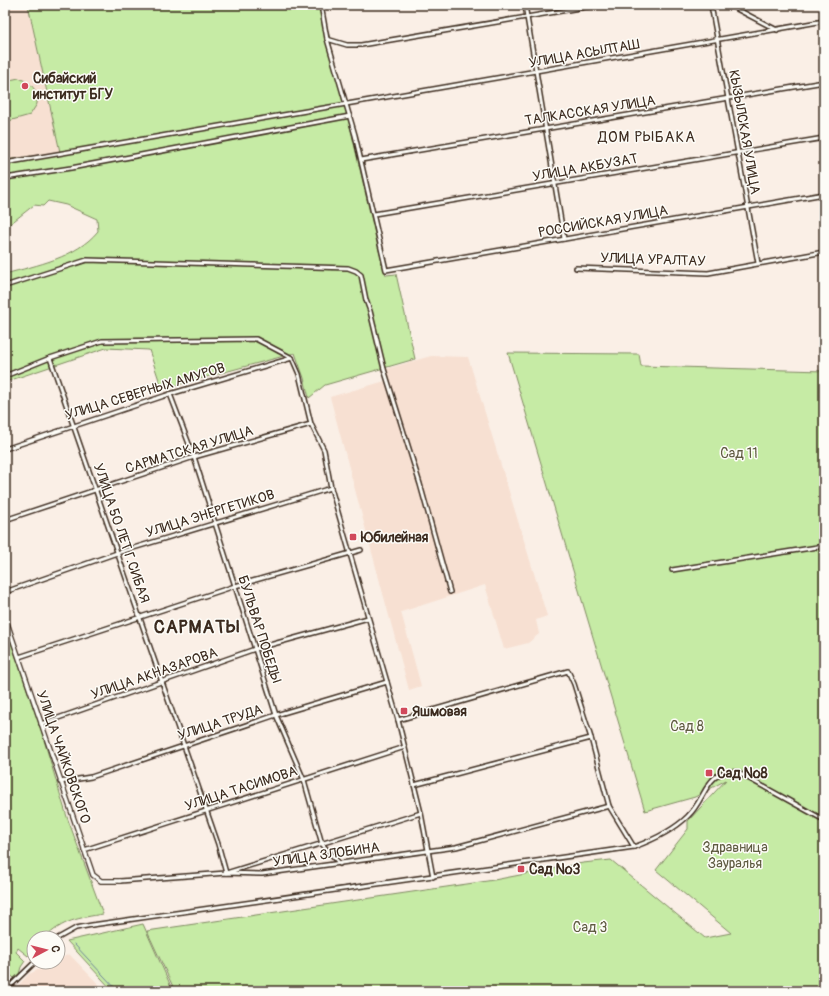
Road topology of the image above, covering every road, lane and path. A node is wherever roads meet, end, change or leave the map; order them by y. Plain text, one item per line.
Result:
1 (321, 5) edge
2 (525, 5) edge
3 (597, 5) edge
4 (711, 5) edge
5 (729, 5) edge
6 (527, 17) junction
7 (824, 21) edge
8 (777, 30) junction
9 (327, 39) junction
10 (717, 41) junction
11 (536, 72) junction
12 (824, 82) edge
13 (728, 98) junction
14 (347, 103) junction
15 (350, 116) junction
16 (546, 129) junction
17 (824, 138) edge
18 (738, 153) junction
19 (361, 160) junction
20 (5, 163) edge
21 (5, 178) edge
22 (555, 184) junction
23 (824, 194) edge
24 (748, 208) junction
25 (374, 214) junction
26 (564, 239) junction
27 (824, 252) edge
28 (758, 263) junction
29 (576, 268) dead end
30 (5, 286) edge
31 (50, 358) junction
32 (292, 358) junction
33 (5, 376) edge
34 (170, 394) junction
35 (311, 424) junction
36 (73, 425) junction
37 (5, 449) edge
38 (194, 457) junction
39 (331, 488) junction
40 (95, 490) junction
41 (5, 520) edge
42 (214, 522) junction
43 (824, 546) edge
44 (361, 550) dead end
45 (350, 552) junction
46 (117, 553) junction
47 (672, 570) dead end
48 (235, 586) junction
49 (5, 592) edge
50 (450, 592) dead end
51 (5, 617) edge
52 (139, 618) junction
53 (368, 618) junction
54 (255, 649) junction
55 (19, 657) junction
56 (162, 682) junction
57 (387, 682) junction
58 (276, 715) junction
59 (398, 720) junction
60 (42, 724) junction
61 (591, 738) junction
62 (184, 746) junction
63 (405, 747) junction
64 (304, 780) junction
65 (60, 782) junction
66 (414, 785) junction
67 (609, 806) junction
68 (206, 811) junction
69 (421, 813) junction
70 (824, 820) edge
71 (322, 844) junction
72 (634, 847) junction
73 (84, 850) junction
74 (429, 851) junction
75 (340, 864) junction
76 (226, 873) junction
77 (433, 877) junction
78 (120, 881) joint
79 (66, 934) edge
80 (27, 970) edge
81 (5, 991) edge

1 - 9 street
2 - 6 street
3 - 6 street
4 - 10 street, КЫЗЫЛСКАЯ УЛИЦА
5 - 8 street
6 - 9 street
6 - 11 street
7 - 8 street, УЛИЦА АСЫЛТАШ
8 - 10 street, УЛИЦА АСЫЛТАШ
9 - 14 street
10 - 11 street, УЛИЦА АСЫЛТАШ
10 - 13 street, КЫЗЫЛСКАЯ УЛИЦА
11 - 14 street, УЛИЦА АСЫЛТАШ
11 - 16 street
12 - 13 street, ТАЛКАССКАЯ УЛИЦА
13 - 16 street, ТАЛКАССКАЯ УЛИЦА
13 - 18 street, КЫЗЫЛСКАЯ УЛИЦА
14 - 15 street
14 - 20 street, УЛИЦА АСЫЛТАШ
15 - 19 street
15 - 21 street
16 - 19 street, ТАЛКАССКАЯ УЛИЦА
16 - 22 street
17 - 18 street, УЛИЦА АКБУЗАТ
18 - 22 street, УЛИЦА АКБУЗАТ
18 - 24 street, КЫЗЫЛСКАЯ УЛИЦА
19 - 25 street
22 - 25 street, УЛИЦА АКБУЗАТ
22 - 26 street
23 - 24 street, РОССИЙСКАЯ УЛИЦА
24 - 26 street, РОССИЙСКАЯ УЛИЦА
24 - 28 street, КЫЗЫЛСКАЯ УЛИЦА
25 - 26 street, РОССИЙСКАЯ УЛИЦА
27 - 28 street, УЛИЦА УРАЛТАУ
28 - 29 street, УЛИЦА УРАЛТАУ
30 - 50 street
31 - 32 street
31 - 33 street
31 - 36 street, УЛИЦА 50 ЛЕТ Г.СИБАЯ
32 - 34 street, УЛИЦА СЕВЕРНЫХ АМУРОВ
32 - 35 street
34 - 36 street, УЛИЦА СЕВЕРНЫХ АМУРОВ
34 - 38 street, БУЛЬВАР ПОБЕДЫ
35 - 38 street, САРМАТСКАЯ УЛИЦА
35 - 39 street
36 - 37 street, УЛИЦА СЕВЕРНЫХ АМУРОВ
36 - 40 street, УЛИЦА 50 ЛЕТ Г.СИБАЯ
38 - 40 street, САРМАТСКАЯ УЛИЦА
38 - 42 street, БУЛЬВАР ПОБЕДЫ
39 - 42 street, УЛИЦА ЭНЕРГЕТИКОВ
39 - 45 street
40 - 41 street, САРМАТСКАЯ УЛИЦА
40 - 46 street, УЛИЦА 50 ЛЕТ Г.СИБАЯ
42 - 46 street, УЛИЦА ЭНЕРГЕТИКОВ
42 - 48 street, БУЛЬВАР ПОБЕДЫ
43 - 47 street
44 - 45 street
45 - 48 street
45 - 53 street
46 - 49 street, УЛИЦА ЭНЕРГЕТИКОВ
46 - 52 street, УЛИЦА 50 ЛЕТ Г.СИБАЯ
48 - 52 street
48 - 54 street, БУЛЬВАР ПОБЕДЫ
51 - 55 street, УЛИЦА ЧАЙКОВСКОГО
52 - 55 street
52 - 56 street, УЛИЦА 50 ЛЕТ Г.СИБАЯ
53 - 54 street, УЛИЦА АКНАЗАРОВА
53 - 57 street
54 - 56 street, УЛИЦА АКНАЗАРОВА
54 - 58 street, БУЛЬВАР ПОБЕДЫ
55 - 60 street, УЛИЦА ЧАЙКОВСКОГО
56 - 60 street, УЛИЦА АКНАЗАРОВА
56 - 62 street, УЛИЦА 50 ЛЕТ Г.СИБАЯ
57 - 58 street, УЛИЦА ТРУДА
57 - 59 street
58 - 62 street, УЛИЦА ТРУДА
58 - 64 street, БУЛЬВАР ПОБЕДЫ
59 - 61 street
59 - 63 street
60 - 65 street, УЛИЦА ЧАЙКОВСКОГО
61 - 66 street
61 - 67 street
62 - 65 street, УЛИЦА ТРУДА
62 - 68 street, УЛИЦА 50 ЛЕТ Г.СИБАЯ
63 - 64 street, УЛИЦА ТАСИМОВА
63 - 66 street
64 - 68 street, УЛИЦА ТАСИМОВА
64 - 71 street, БУЛЬВАР ПОБЕДЫ
65 - 73 street, УЛИЦА ЧАЙКОВСКОГО
66 - 69 street
67 - 72 street
67 - 74 street, УЛИЦА ЗЛОБИНА
68 - 73 street, УЛИЦА ТАСИМОВА
68 - 76 street, УЛИЦА 50 ЛЕТ Г.СИБАЯ
69 - 71 street, УЛИЦА ЗЛОБИНА
69 - 74 street
70 - 72 street
71 - 75 street, БУЛЬВАР ПОБЕДЫ
71 - 76 street, УЛИЦА ЗЛОБИНА
72 - 77 street
73 - 78 street, УЛИЦА ЧАЙКОВСКОГО
74 - 75 street, УЛИЦА ЗЛОБИНА
74 - 77 street
75 - 76 street, УЛИЦА ЗЛОБИНА
76 - 78 street, УЛИЦА ЗЛОБИНА
77 - 79 street
80 - 81 street

